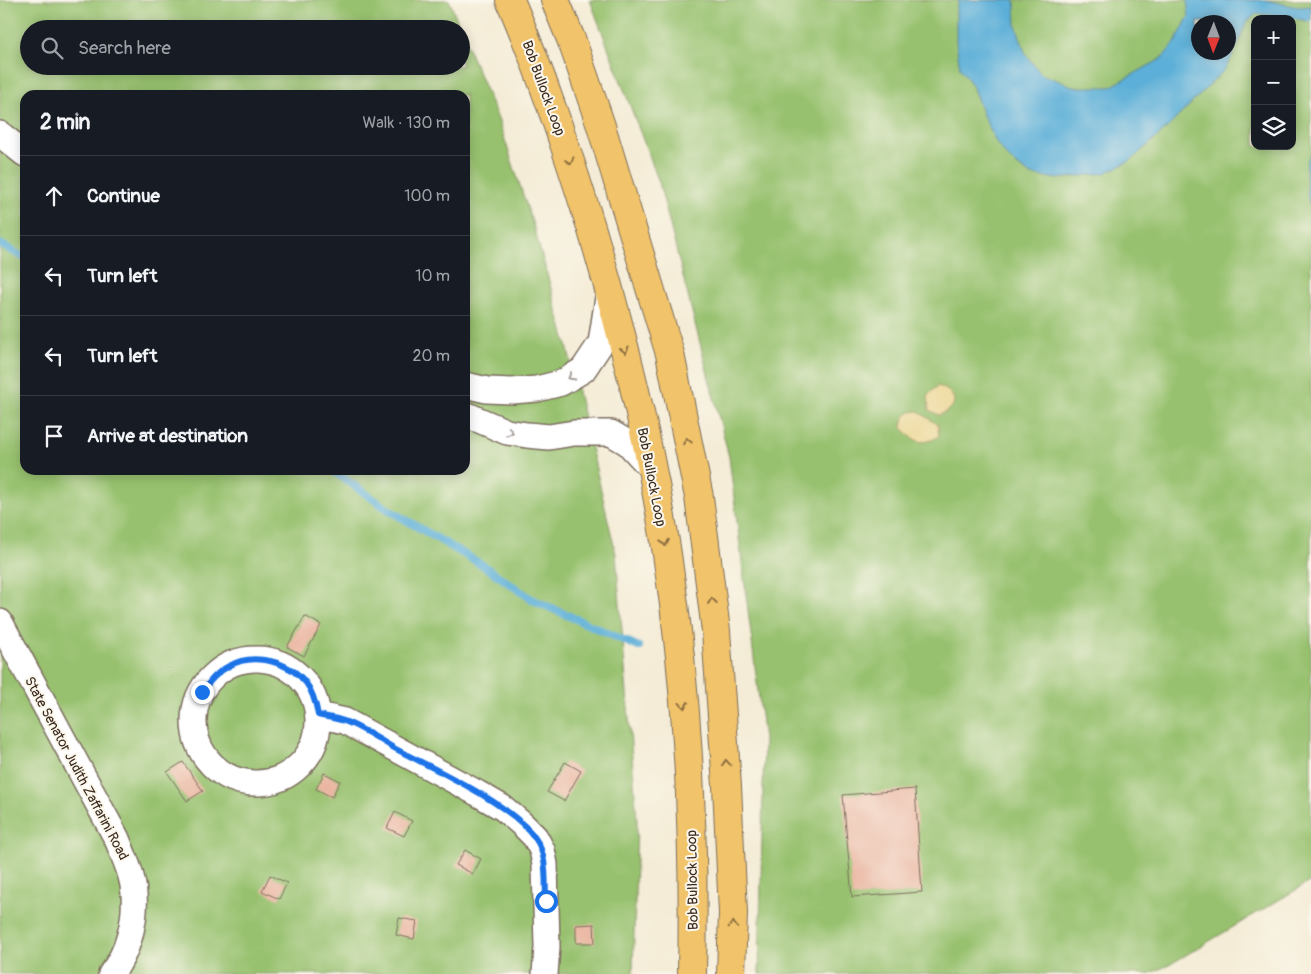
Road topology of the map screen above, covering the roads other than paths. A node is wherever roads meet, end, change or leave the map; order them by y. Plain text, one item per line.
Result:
1 (510, 0) edge
2 (555, 0) edge
3 (609, 289) junction
4 (470, 386) edge
5 (470, 416) edge
6 (652, 469) junction
7 (0, 622) edge
8 (318, 715) junction
9 (114, 973) edge
10 (545, 974) edge
11 (692, 974) edge
12 (731, 974) edge

1 -> 3 highway, Bob Bullock Loop
12 -> 2 highway
3 -> 4 street
3 -> 6 highway, Bob Bullock Loop
5 -> 6 street
6 -> 11 highway, Bob Bullock Loop
7 - 9 street, State Senator Judith Zaffarini Road
8 - 8 street
8 - 10 street

